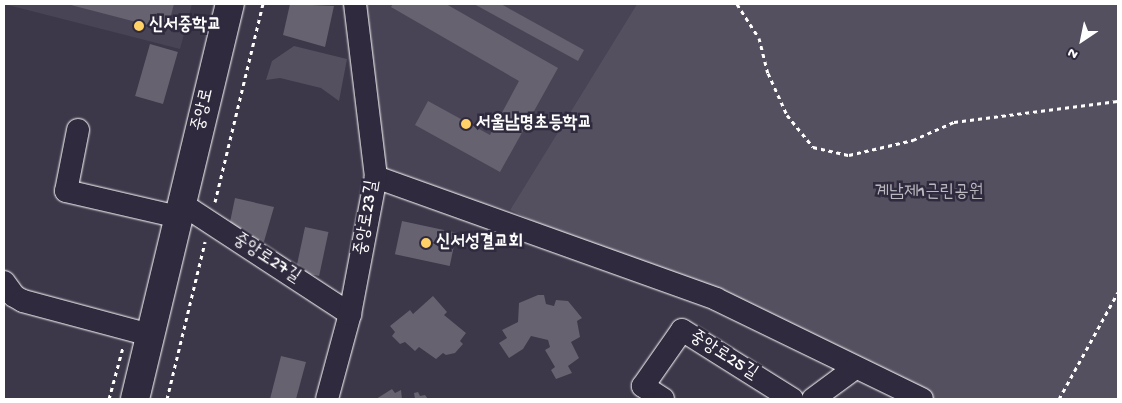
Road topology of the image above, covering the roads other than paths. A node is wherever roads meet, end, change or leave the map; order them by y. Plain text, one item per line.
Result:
1 (230, 4) edge
2 (355, 4) edge
3 (78, 130) dead end
4 (376, 177) junction
5 (181, 210) junction
6 (4, 282) edge
7 (350, 314) junction
8 (150, 335) junction
9 (855, 368) junction
10 (135, 399) edge
11 (327, 399) edge
12 (663, 399) edge
13 (792, 399) edge
14 (813, 399) edge
15 (922, 399) edge

1 - 5 main road, 중앙로
2 - 4 street, 중앙로23길
3 - 5 street
4 - 7 street, 중앙로23길
4 - 9 street
5 - 7 street, 중앙로27길
5 - 8 main road, 중앙로
6 - 8 street
7 - 11 street, 중앙로23길
8 - 10 main road, 중앙로
9 - 14 street
9 - 15 street
12 - 13 street, 중앙로25길

